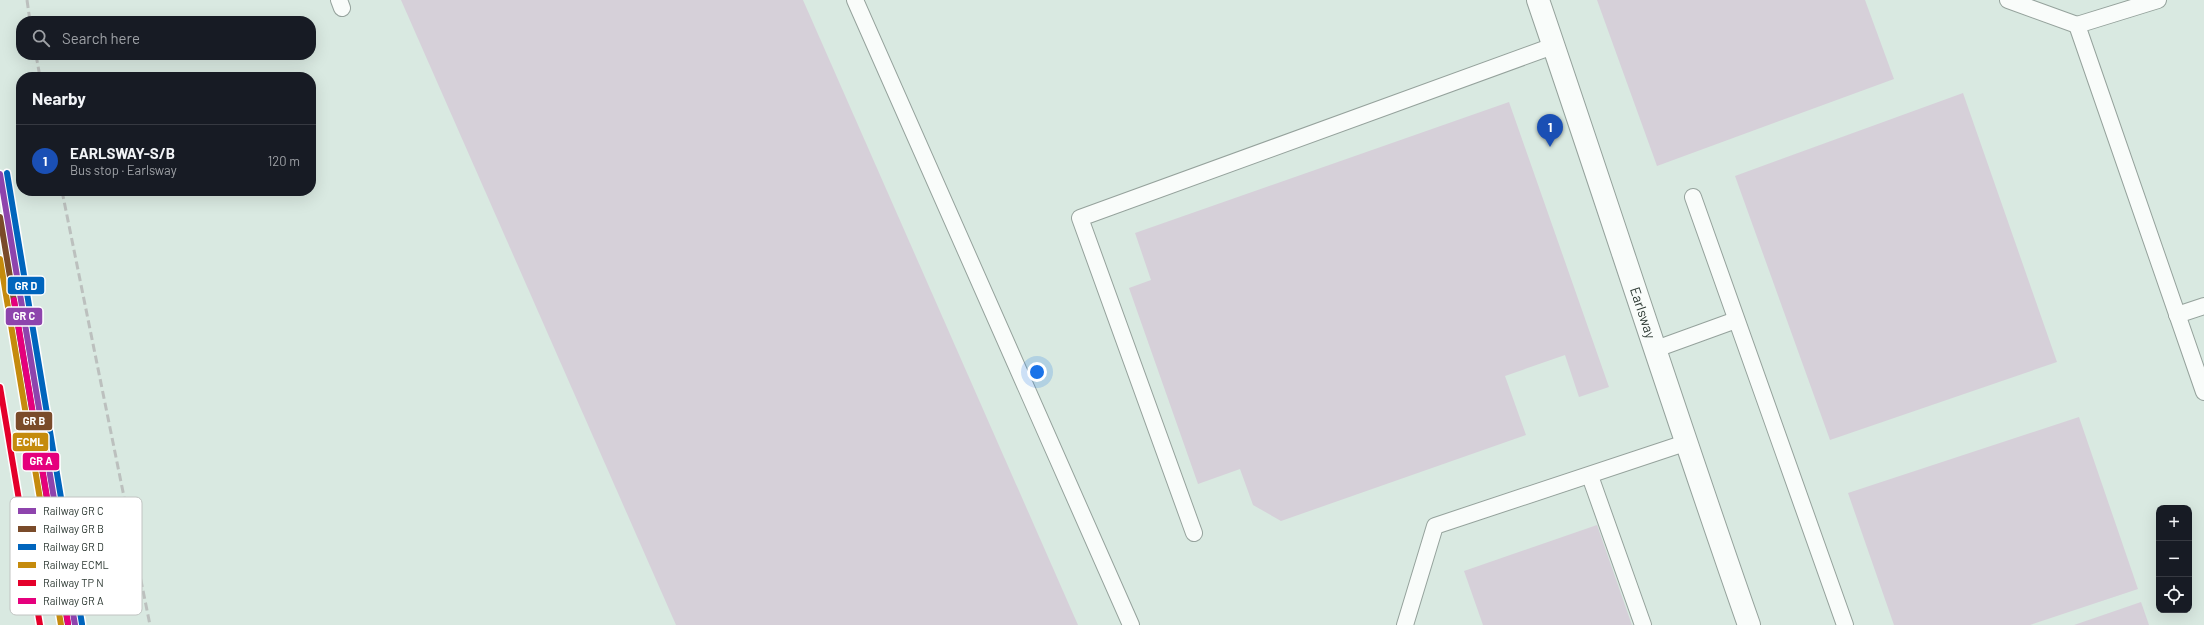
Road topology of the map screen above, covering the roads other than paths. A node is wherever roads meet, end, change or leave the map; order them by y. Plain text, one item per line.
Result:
1 (855, 0) edge
2 (1538, 0) edge
3 (2008, 0) edge
4 (2158, 0) edge
5 (2077, 25) junction
6 (1553, 46) junction
7 (1693, 197) dead end
8 (2204, 306) edge
9 (2177, 315) junction
10 (1736, 320) junction
11 (1656, 349) junction
12 (2204, 392) edge
13 (1685, 443) junction
14 (1590, 476) junction
15 (1194, 533) dead end
16 (1132, 625) edge
17 (1405, 625) edge
18 (1643, 625) edge
19 (1749, 625) edge
20 (1845, 625) edge

1 - 16 lane
2 - 6 street, Earlsway
3 - 5 lane
4 - 5 lane
5 - 9 lane
6 - 11 street, Earlsway
6 - 15 lane
7 - 10 lane
8 - 9 lane
9 - 12 lane
10 - 11 lane
10 - 20 lane
11 - 13 street, Earlsway
13 - 14 lane
13 - 19 street, Earlsway
14 - 17 lane
14 - 18 lane

